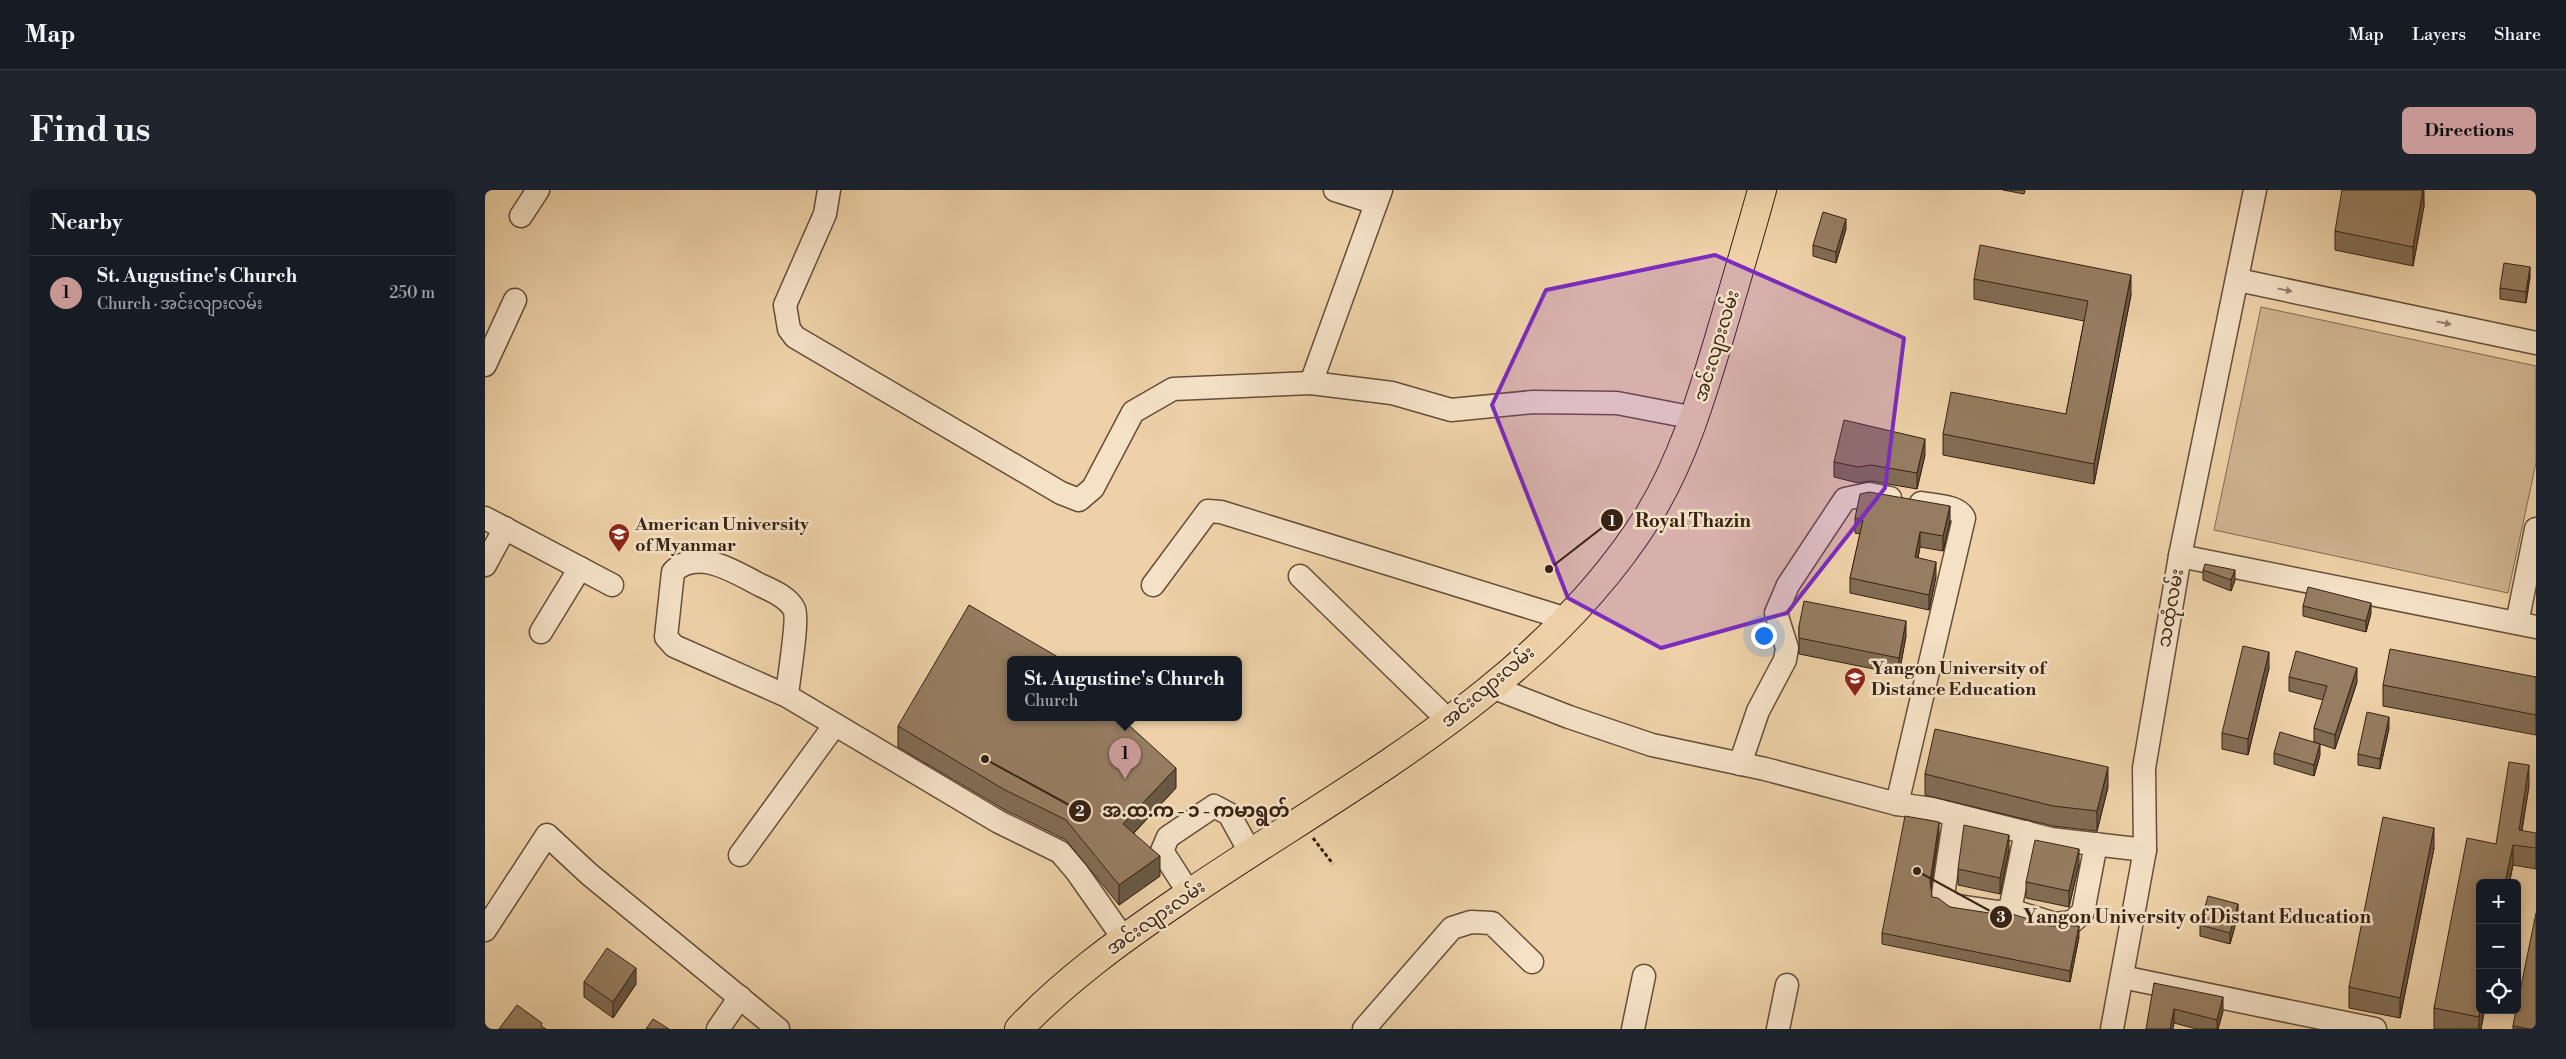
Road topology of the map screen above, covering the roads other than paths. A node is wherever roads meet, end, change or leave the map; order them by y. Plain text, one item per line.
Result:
1 (537, 190) edge
2 (829, 190) edge
3 (1335, 190) edge
4 (1762, 190) edge
5 (2255, 190) edge
6 (1379, 196) edge
7 (521, 216) dead end
8 (2238, 280) junction
9 (515, 300) dead end
10 (2535, 339) edge
11 (485, 365) edge
12 (1311, 383) junction
13 (1695, 418) junction
14 (485, 518) edge
15 (505, 528) junction
16 (2536, 529) edge
17 (2180, 556) junction
18 (485, 566) edge
19 (580, 568) junction
20 (1300, 576) dead end
21 (612, 584) dead end
22 (1153, 585) dead end
23 (1567, 619) junction
24 (2527, 625) edge
25 (541, 632) dead end
26 (1492, 687) junction
27 (787, 696) junction
28 (1449, 721) junction
29 (834, 726) junction
30 (1740, 764) junction
31 (1897, 804) junction
32 (1955, 815) junction
33 (2026, 832) junction
34 (2096, 844) junction
35 (2145, 850) junction
36 (1250, 852) junction
37 (740, 855) dead end
38 (1189, 894) junction
39 (2010, 910) junction
40 (485, 930) edge
41 (1124, 938) junction
42 (1532, 962) dead end
43 (1644, 976) dead end
44 (2122, 977) junction
45 (1787, 985) dead end
46 (740, 997) junction
47 (719, 1029) edge
48 (778, 1029) edge
49 (1019, 1029) edge
50 (1364, 1029) edge
51 (1633, 1029) edge
52 (1778, 1029) edge
53 (2112, 1029) edge
54 (2375, 1029) edge

1 - 7 street
2 - 12 street
3 - 6 street
4 - 13 main road, အင်းလျားလမ်း
5 - 8 street, သထုံလမ်း
6 - 12 street
8 -> 10 street
8 - 17 street, သထုံလမ်း
9 - 11 street
12 - 13 street
13 - 23 main road, အင်းလျားလမ်း
14 - 15 street
15 - 18 street
15 - 19 street
16 - 24 street
17 - 24 street
17 - 35 street, သထုံလမ်း
19 - 21 street
19 - 25 street
20 - 28 street
22 - 23 street
23 - 26 main road, အင်းလျားလမ်း
26 - 28 main road, အင်းလျားလမ်း
26 - 30 street
27 - 27 street
27 - 29 street
28 - 36 main road, အင်းလျားလမ်း
29 - 37 street
29 - 41 street
30 - 31 street
30 - 31 street
31 - 32 street
32 - 33 street
32 - 39 street
33 - 34 street
33 - 39 street
34 - 35 street
34 - 39 street
35 - 44 street, သထုံလမ်း
36 - 38 main road, အင်းလျားလမ်း
36 - 38 street
38 - 41 main road, အင်းလျားလမ်း
40 - 46 street
41 - 49 main road, အင်းလျားလမ်း
42 - 50 street
43 - 51 street
44 - 53 street, သထုံလမ်း
44 - 54 street
45 - 52 street
46 - 47 street
46 - 48 street

